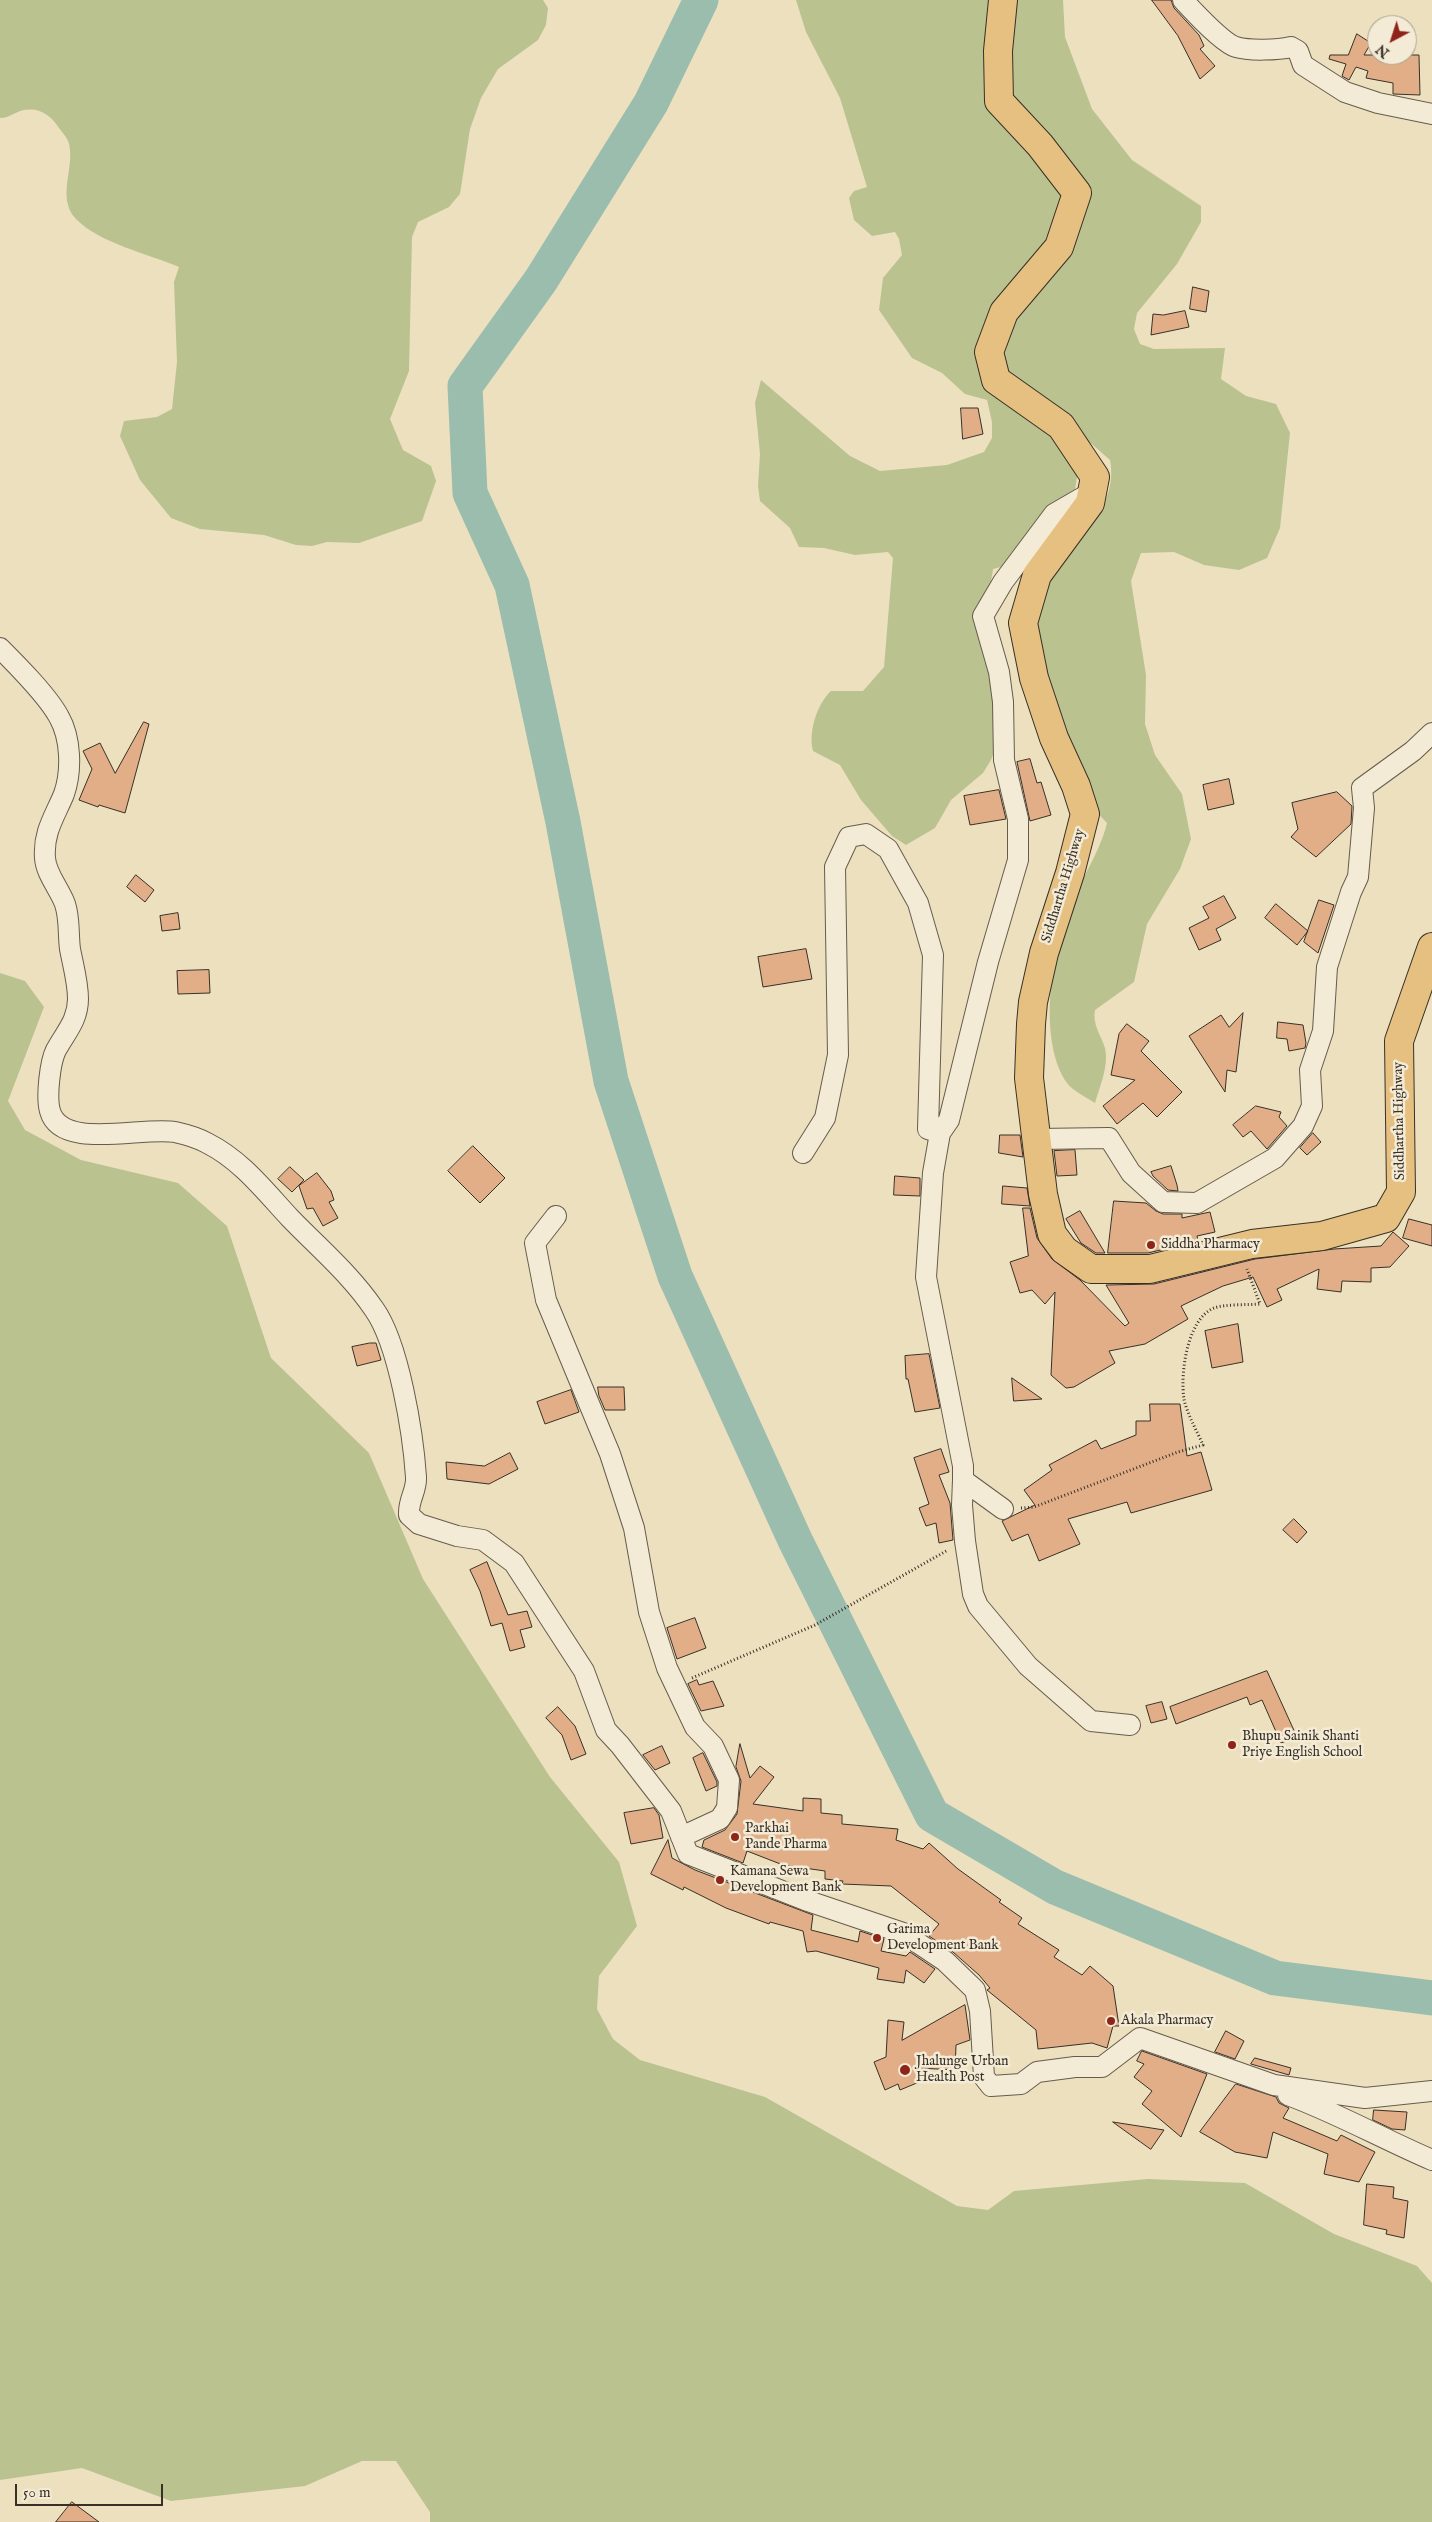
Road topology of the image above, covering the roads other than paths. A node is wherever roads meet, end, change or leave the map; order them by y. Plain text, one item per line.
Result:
1 (1003, 0) edge
2 (1183, 0) edge
3 (1432, 114) edge
4 (1092, 492) junction
5 (0, 648) edge
6 (1432, 733) edge
7 (1432, 947) edge
8 (940, 1134) junction
9 (1037, 1139) junction
10 (803, 1154) dead end
11 (556, 1216) dead end
12 (963, 1480) junction
13 (1003, 1510) road end
14 (1130, 1725) dead end
15 (681, 1836) junction
16 (1253, 2077) junction
17 (1432, 2091) edge
18 (1432, 2160) edge

1 - 4 highway
2 - 3 street
4 - 8 street
4 - 9 highway, Siddhartha Highway
5 - 15 street
6 - 9 street
7 - 9 highway, Siddhartha Highway
8 - 10 street
8 - 12 street
11 - 15 street
12 - 13 street
12 - 14 street
15 - 16 street
16 - 17 street
16 - 18 street

